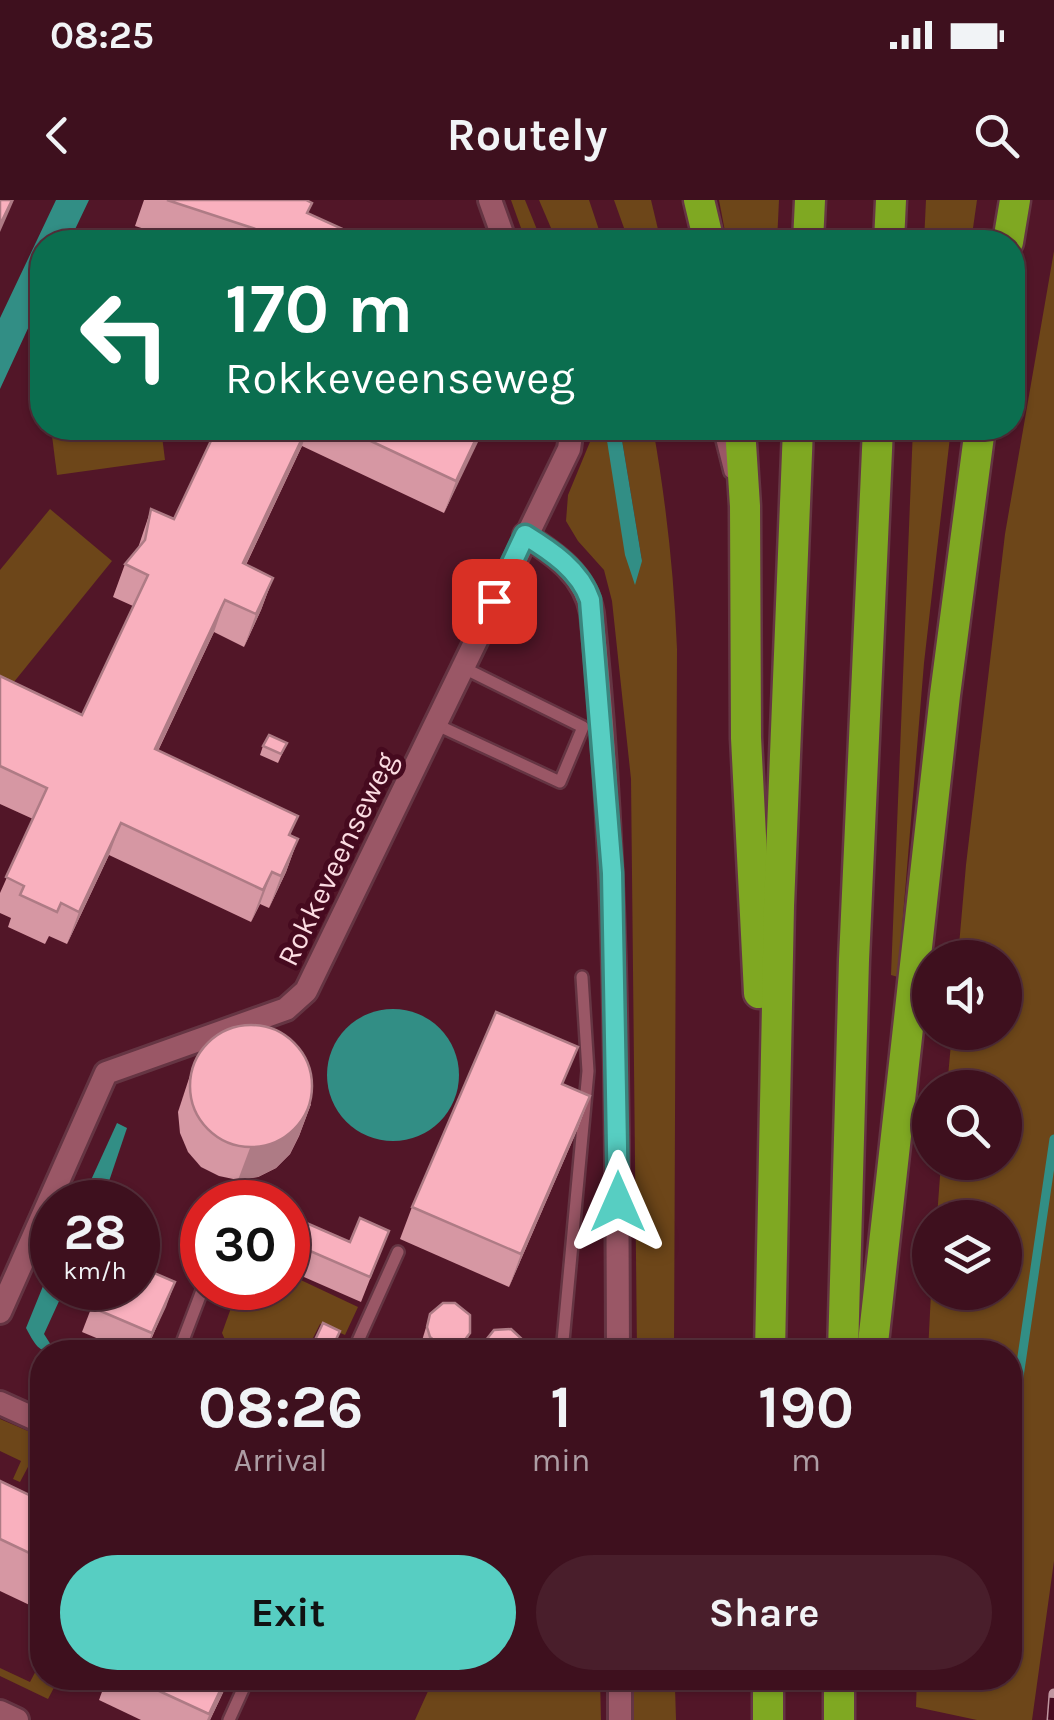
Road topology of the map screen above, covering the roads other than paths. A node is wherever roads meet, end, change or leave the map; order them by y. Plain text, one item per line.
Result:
1 (490, 200) edge
2 (698, 200) edge
3 (810, 200) edge
4 (891, 200) edge
5 (1014, 200) edge
6 (500, 230) edge
7 (696, 230) edge
8 (706, 230) edge
9 (809, 230) edge
10 (890, 230) edge
11 (1010, 230) edge
12 (570, 440) edge
13 (722, 440) edge
14 (741, 440) edge
15 (798, 440) edge
16 (877, 440) edge
17 (978, 440) edge
18 (746, 530) junction
19 (525, 535) junction
20 (462, 667) junction
21 (435, 724) junction
22 (582, 978) dead end
23 (398, 1252) dead end
24 (771, 1261) junction
25 (194, 1310) edge
26 (0, 1312) edge
27 (183, 1340) edge
28 (358, 1340) edge
29 (563, 1340) edge
30 (618, 1340) edge
31 (770, 1340) edge
32 (843, 1340) edge
33 (873, 1340) edge
34 (0, 1404) edge
35 (30, 1417) edge
36 (242, 1690) edge
37 (768, 1690) edge
38 (839, 1690) edge
39 (0, 1712) edge
40 (17, 1720) edge
41 (228, 1720) edge
42 (768, 1720) edge
43 (839, 1720) edge

1 - 6 street
2 - 7 lane
2 - 8 highway
3 - 9 highway
4 - 10 highway
5 - 11 highway
12 - 19 street, Rokkeveenseweg
13 - 18 lane
14 - 18 highway
15 - 24 highway
16 - 32 highway
17 - 33 highway
18 - 24 highway
19 - 20 street, Rokkeveenseweg
19 - 30 street
20 - 21 street, Rokkeveenseweg
20 - 21 lane
21 - 26 street, Rokkeveenseweg
22 - 29 lane
23 - 28 lane
24 - 31 highway
25 - 27 lane
34 - 35 street
36 - 41 lane
37 - 42 highway
38 - 43 highway
39 - 40 street

